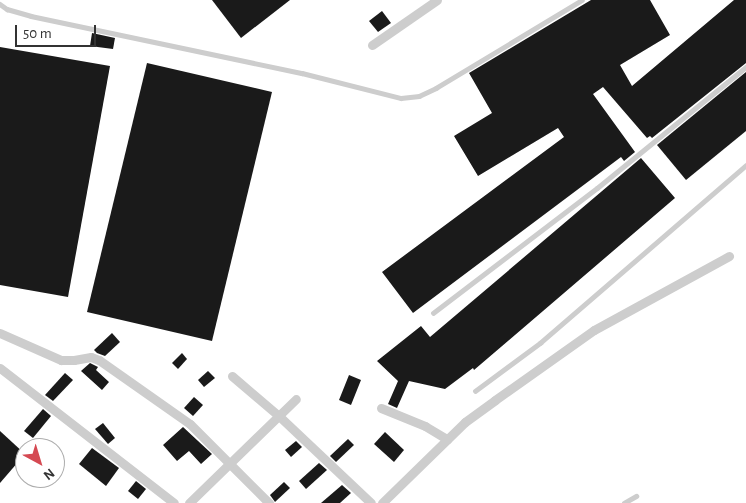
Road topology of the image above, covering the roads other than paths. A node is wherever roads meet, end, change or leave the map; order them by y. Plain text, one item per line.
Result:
1 (437, 0) edge
2 (582, 0) edge
3 (0, 4) edge
4 (372, 44) dead end
5 (746, 67) edge
6 (746, 166) edge
7 (729, 256) dead end
8 (433, 313) dead end
9 (0, 333) edge
10 (0, 368) edge
11 (232, 376) dead end
12 (475, 391) dead end
13 (296, 399) dead end
14 (381, 408) dead end
15 (280, 417) junction
16 (447, 439) junction
17 (229, 462) junction
18 (636, 496) dead end
19 (174, 503) edge
20 (189, 503) edge
21 (269, 503) edge
22 (371, 503) edge
23 (382, 503) edge
24 (624, 503) edge

1 - 4 street
2 - 3 lane
5 - 8 lane
6 - 12 lane
7 - 16 street
9 - 17 street
10 - 19 street
11 - 15 street
13 - 15 street
14 - 16 street
15 - 17 street
15 - 22 street
16 - 23 street
17 - 20 street
17 - 21 street
18 - 24 lane

